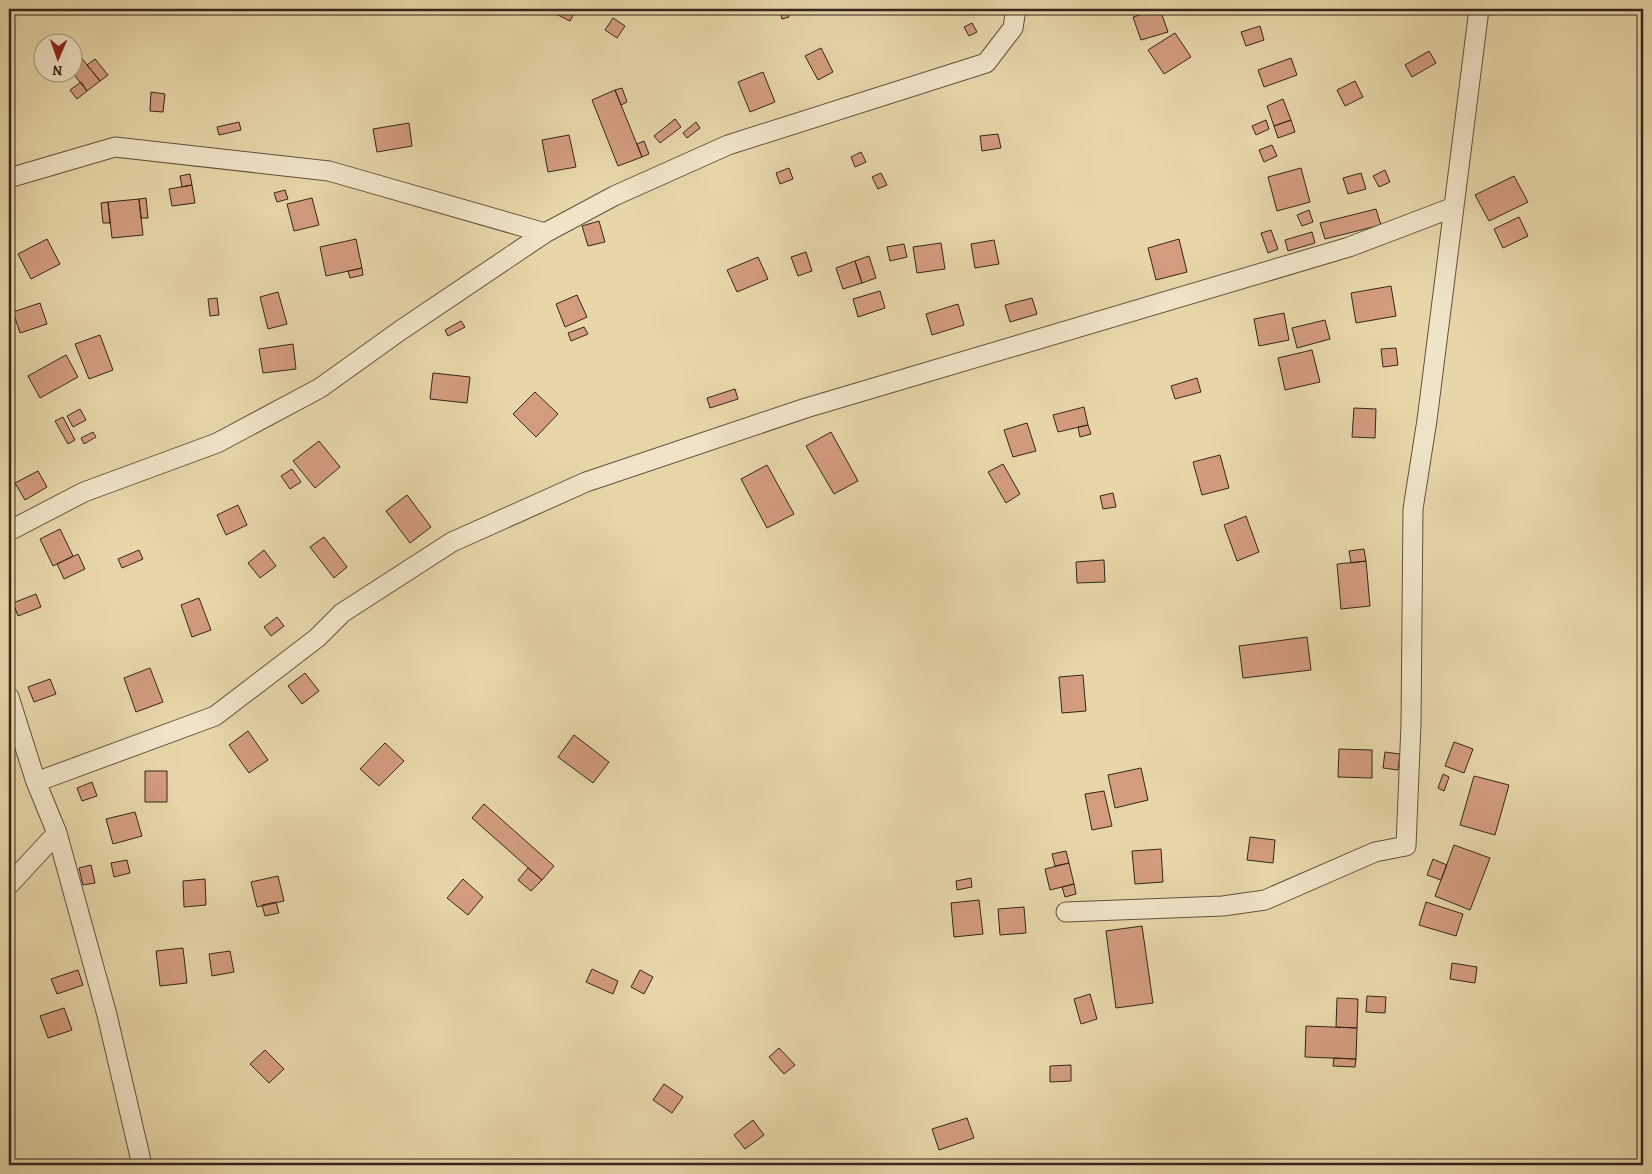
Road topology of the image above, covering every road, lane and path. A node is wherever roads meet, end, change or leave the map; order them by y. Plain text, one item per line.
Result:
1 (1016, 9) edge
2 (1479, 9) edge
3 (9, 178) edge
4 (1454, 207) junction
5 (545, 233) junction
6 (9, 531) edge
7 (9, 697) edge
8 (36, 782) junction
9 (57, 833) junction
10 (9, 884) edge
11 (1066, 912) dead end
12 (142, 1165) edge

1 - 5 street
2 - 4 street
3 - 5 street
4 - 8 street
4 - 11 street
5 - 6 street
7 - 8 street
8 - 9 street
9 - 10 street
9 - 12 street

